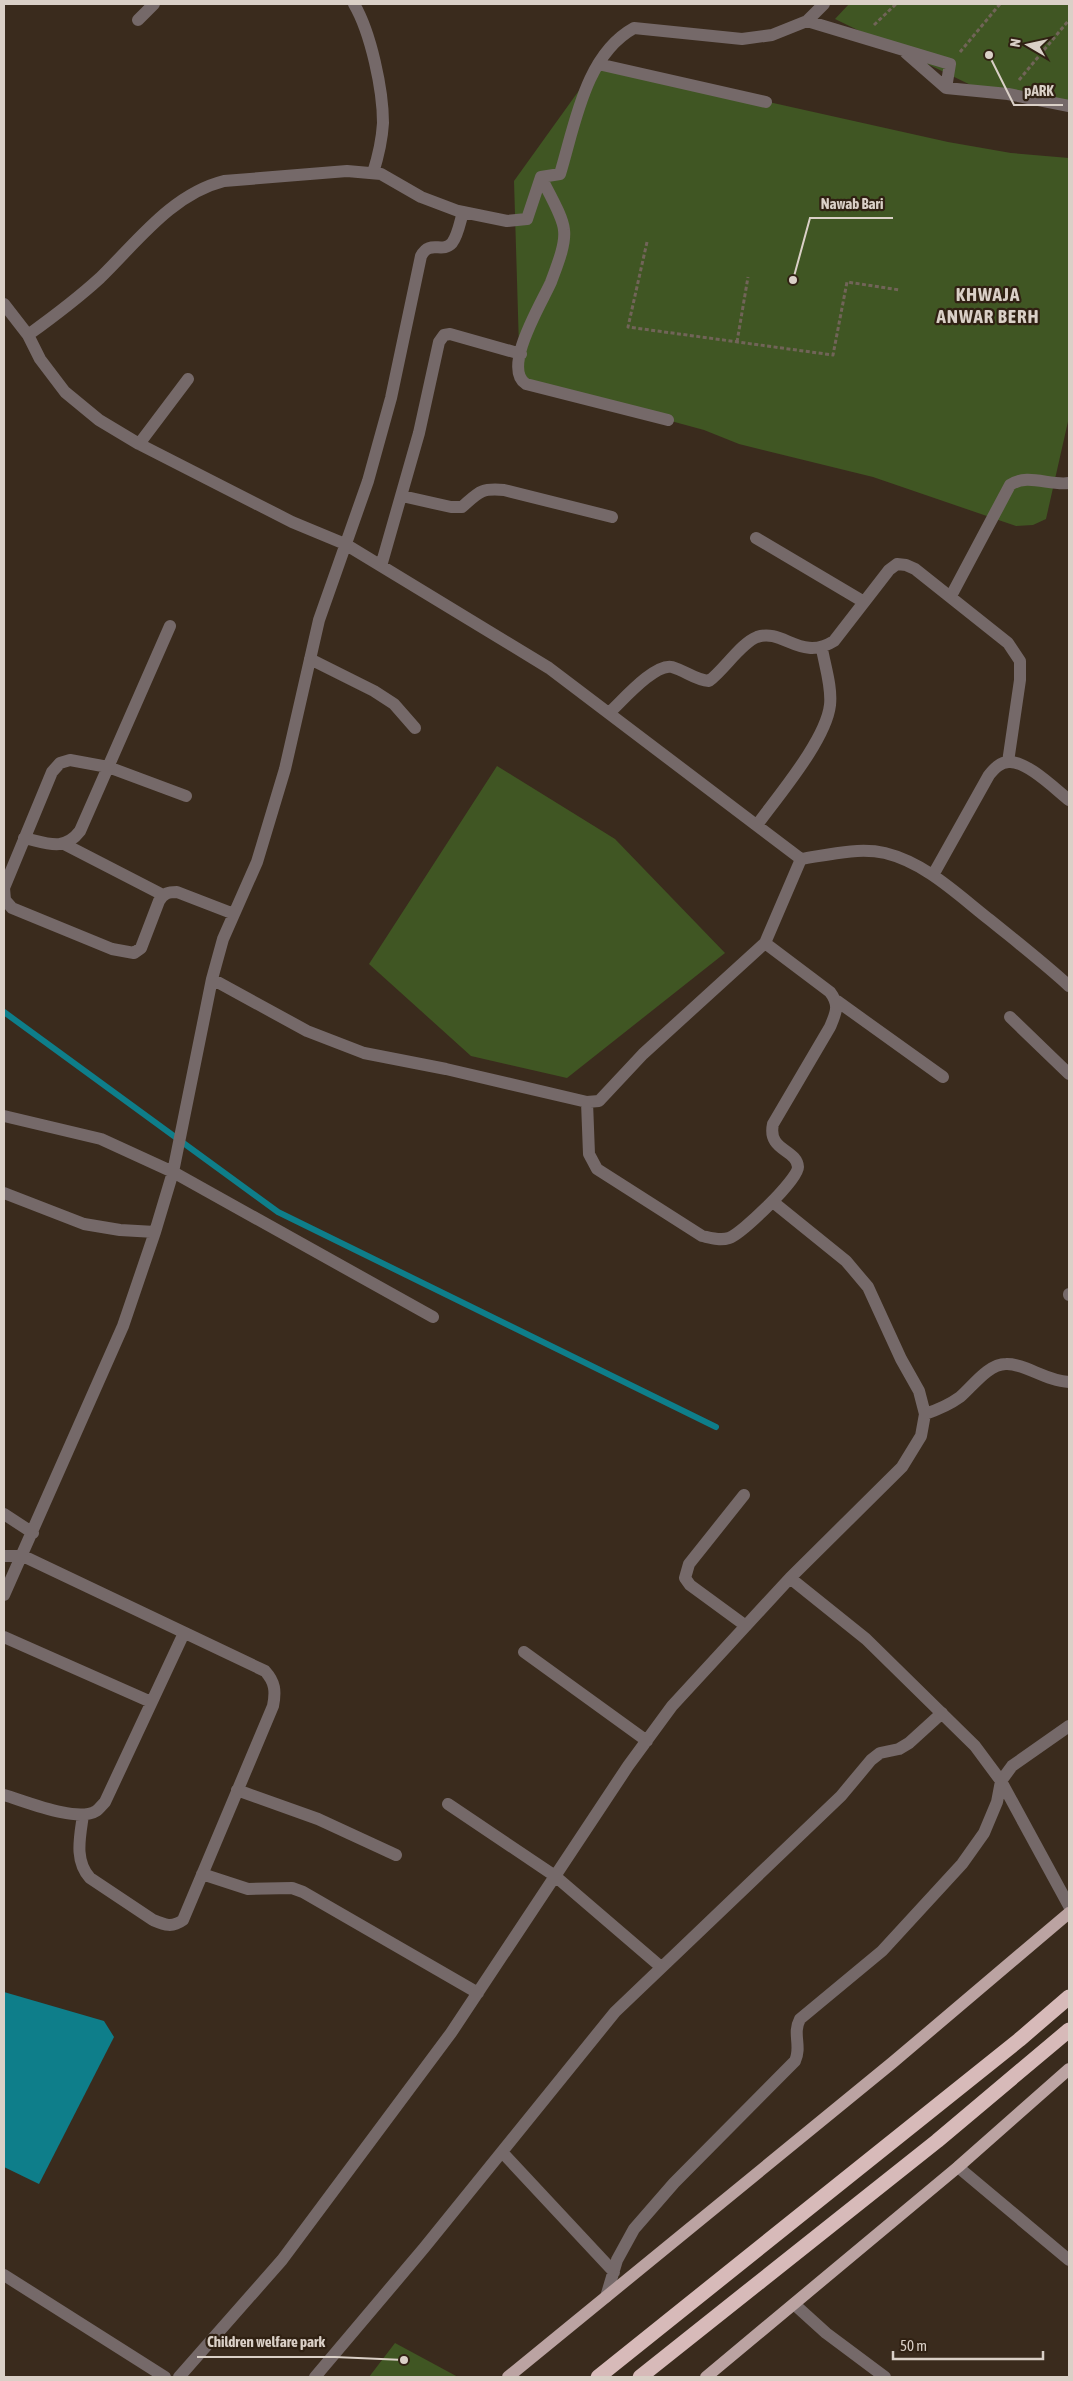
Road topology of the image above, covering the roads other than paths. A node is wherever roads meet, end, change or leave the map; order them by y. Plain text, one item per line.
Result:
1 (154, 4) edge
2 (354, 4) edge
3 (824, 4) edge
4 (138, 20) dead end
5 (807, 21) junction
6 (902, 49) junction
7 (598, 64) junction
8 (946, 88) junction
9 (766, 102) dead end
10 (1069, 106) edge
11 (373, 173) junction
12 (541, 177) junction
13 (463, 212) junction
14 (4, 305) edge
15 (28, 335) junction
16 (521, 354) junction
17 (188, 379) dead end
18 (668, 420) dead end
19 (139, 444) junction
20 (1069, 482) edge
21 (402, 496) junction
22 (612, 517) dead end
23 (756, 538) dead end
24 (345, 544) junction
25 (381, 566) junction
26 (950, 596) junction
27 (864, 602) junction
28 (170, 626) dead end
29 (822, 649) junction
30 (310, 658) junction
31 (610, 712) junction
32 (415, 728) dead end
33 (1008, 762) junction
34 (108, 767) junction
35 (186, 796) dead end
36 (1069, 800) edge
37 (757, 825) junction
38 (24, 838) junction
39 (64, 844) junction
40 (801, 859) junction
41 (933, 875) junction
42 (163, 895) junction
43 (234, 914) junction
44 (766, 943) junction
45 (212, 979) junction
46 (1069, 986) edge
47 (837, 1001) junction
48 (1010, 1017) dead end
49 (1069, 1074) edge
50 (943, 1077) dead end
51 (587, 1102) junction
52 (4, 1116) edge
53 (172, 1172) junction
54 (5, 1194) edge
55 (773, 1202) junction
56 (155, 1232) junction
57 (433, 1317) dead end
58 (1069, 1382) edge
59 (925, 1414) junction
60 (744, 1495) dead end
61 (4, 1514) edge
62 (33, 1533) junction
63 (4, 1556) edge
64 (23, 1556) junction
65 (790, 1578) junction
66 (4, 1595) edge
67 (746, 1626) junction
68 (184, 1633) junction
69 (4, 1637) edge
70 (524, 1652) dead end
71 (152, 1702) junction
72 (942, 1713) junction
73 (1069, 1726) edge
74 (646, 1741) junction
75 (1001, 1781) junction
76 (237, 1790) junction
77 (4, 1796) edge
78 (448, 1804) dead end
79 (83, 1815) junction
80 (396, 1855) dead end
81 (202, 1874) junction
82 (555, 1876) junction
83 (1069, 1906) edge
84 (1069, 1912) edge
85 (661, 1967) junction
86 (478, 1993) junction
87 (1069, 1997) edge
88 (1069, 2030) edge
89 (1069, 2069) edge
90 (502, 2152) junction
91 (958, 2167) junction
92 (1069, 2260) edge
93 (614, 2272) junction
94 (4, 2275) edge
95 (606, 2297) junction
96 (794, 2304) junction
97 (165, 2377) edge
98 (178, 2377) edge
99 (315, 2377) edge
100 (508, 2377) edge
101 (598, 2377) edge
102 (640, 2377) edge
103 (706, 2377) edge
104 (885, 2377) edge

1 - 4 street
2 - 11 street
3 - 5 street
5 - 6 street
5 - 7 street
6 - 8 street
6 - 8 street
7 - 9 street
7 - 12 street
8 - 10 street
11 - 13 street
11 - 15 street
12 - 13 street
12 - 16 street
13 - 24 street
14 - 15 street
15 - 19 street
16 - 18 street
16 - 21 street
17 - 19 street
19 - 24 street
20 - 26 street
21 - 22 street
21 - 25 street
23 - 27 street
24 - 25 street
24 - 30 street
25 - 31 street
26 - 27 street
26 - 33 street
27 - 29 street
28 - 34 street
29 - 31 street
29 - 37 street
30 - 32 street
30 - 43 street
31 - 37 street
33 - 36 street
33 - 41 street
34 - 35 street
34 - 38 street
34 - 39 street
37 - 40 street
38 - 39 street
38 - 42 street
39 - 42 street
40 - 41 street
40 - 44 street
41 - 46 street
42 - 43 street
43 - 45 street
44 - 47 street
44 - 51 street
45 - 51 street
45 - 53 street
47 - 50 street
47 - 55 street
48 - 49 street
51 - 55 street
52 - 53 street
53 - 56 street
53 - 57 street
54 - 56 street
55 - 59 street
56 - 62 street
58 - 59 street
59 - 65 street
60 - 67 street
61 - 62 street
62 - 64 street
63 - 64 street
64 - 66 street
64 - 68 street
65 - 67 street
65 - 72 street
67 - 74 street
68 - 71 street
68 - 76 street
69 - 71 street
70 - 74 street
71 - 79 street
72 - 75 street
72 - 85 street
73 - 75 street
74 - 82 street
75 - 83 street
75 - 93 street
76 - 80 street
76 - 81 street
77 - 79 street
78 - 82 street
79 - 81 street
81 - 86 street
82 - 85 street
82 - 86 street
84 - 95 main road
85 - 90 street
86 - 98 street
87 - 101 highway
88 - 102 highway
89 - 91 main road
90 - 93 street
90 - 99 street
91 - 92 street
91 - 96 main road
93 - 95 street
94 - 97 street
95 - 100 main road
96 - 103 main road
96 - 104 street

